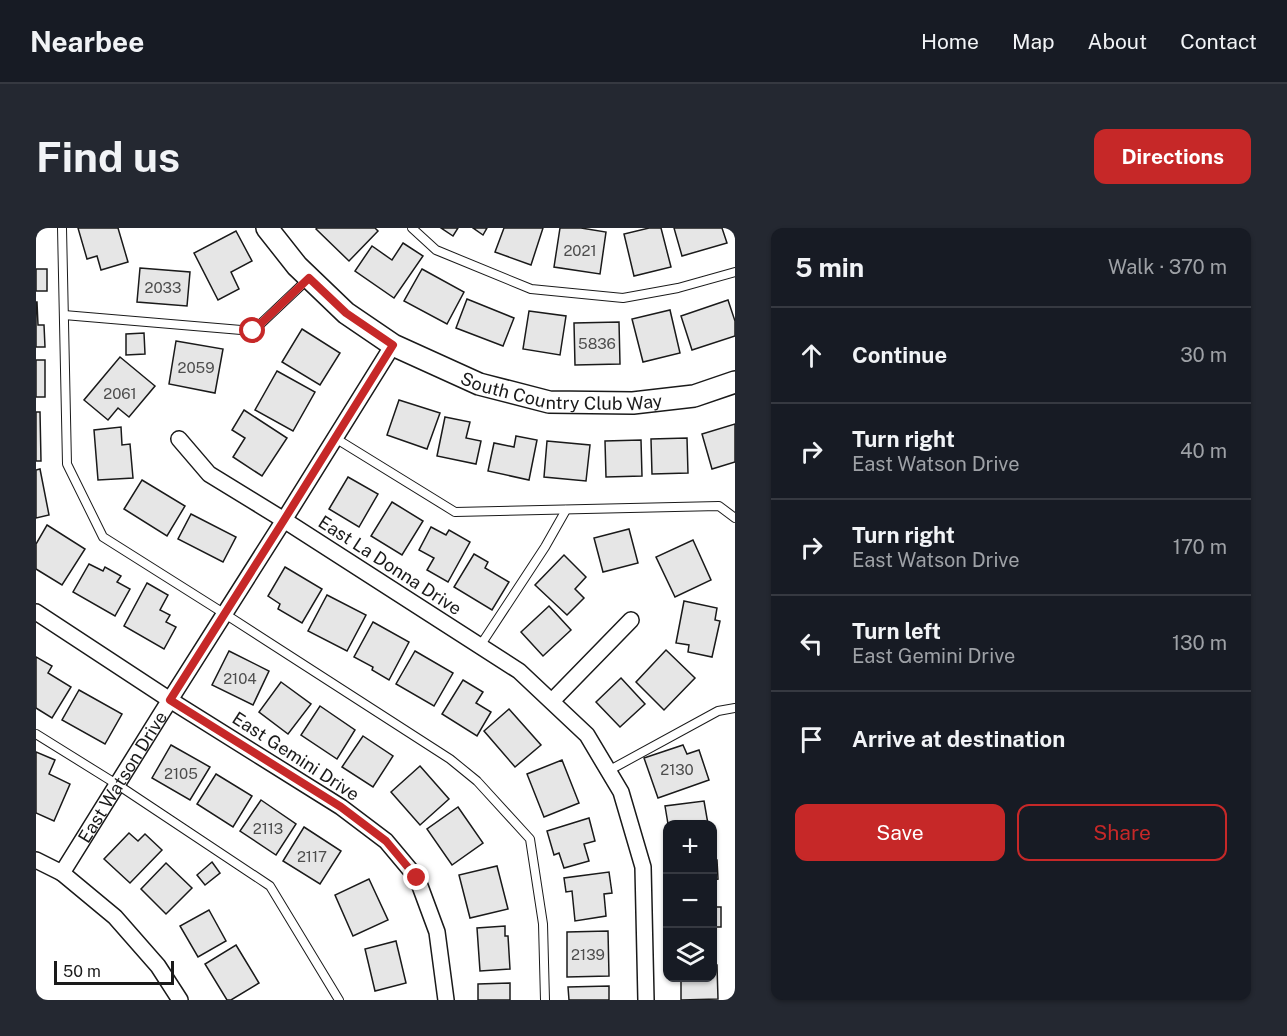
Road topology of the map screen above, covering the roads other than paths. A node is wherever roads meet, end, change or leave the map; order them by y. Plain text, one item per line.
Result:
1 (62, 228) edge
2 (267, 228) edge
3 (412, 228) edge
4 (735, 272) edge
5 (309, 278) junction
6 (64, 315) junction
7 (393, 345) junction
8 (735, 382) edge
9 (335, 438) junction
10 (179, 440) dead end
11 (566, 510) junction
12 (735, 518) edge
13 (284, 520) junction
14 (36, 612) edge
15 (225, 614) junction
16 (631, 620) dead end
17 (480, 646) junction
18 (170, 700) junction
19 (552, 701) junction
20 (735, 708) edge
21 (36, 734) edge
22 (608, 771) junction
23 (118, 785) junction
24 (36, 860) edge
25 (62, 873) junction
26 (180, 1000) edge
27 (339, 1000) edge
28 (446, 1000) edge
29 (545, 1000) edge
30 (646, 1000) edge

1 - 6 lane
2 - 5 street
3 - 4 lane
5 - 6 lane
5 - 7 street
6 - 15 lane
7 - 8 street, South Country Club Way
7 - 9 street, East Watson Drive
9 - 11 lane
9 - 13 street, East Watson Drive
10 - 13 street, East La Donna Drive
11 - 12 lane
11 - 17 lane
13 - 15 street, East Watson Drive
13 - 17 street, East La Donna Drive
14 - 18 street, East Gemini Drive
15 - 18 street, East Watson Drive
15 - 29 lane
16 - 19 street
17 - 19 street, East La Donna Drive
18 - 23 street, East Watson Drive
18 - 28 street, East Gemini Drive
19 - 22 street, East La Donna Drive
20 - 22 lane
21 - 23 lane
22 - 30 street, East La Donna Drive
23 - 25 street, East Watson Drive
23 - 27 lane
24 - 25 street
25 - 26 street

